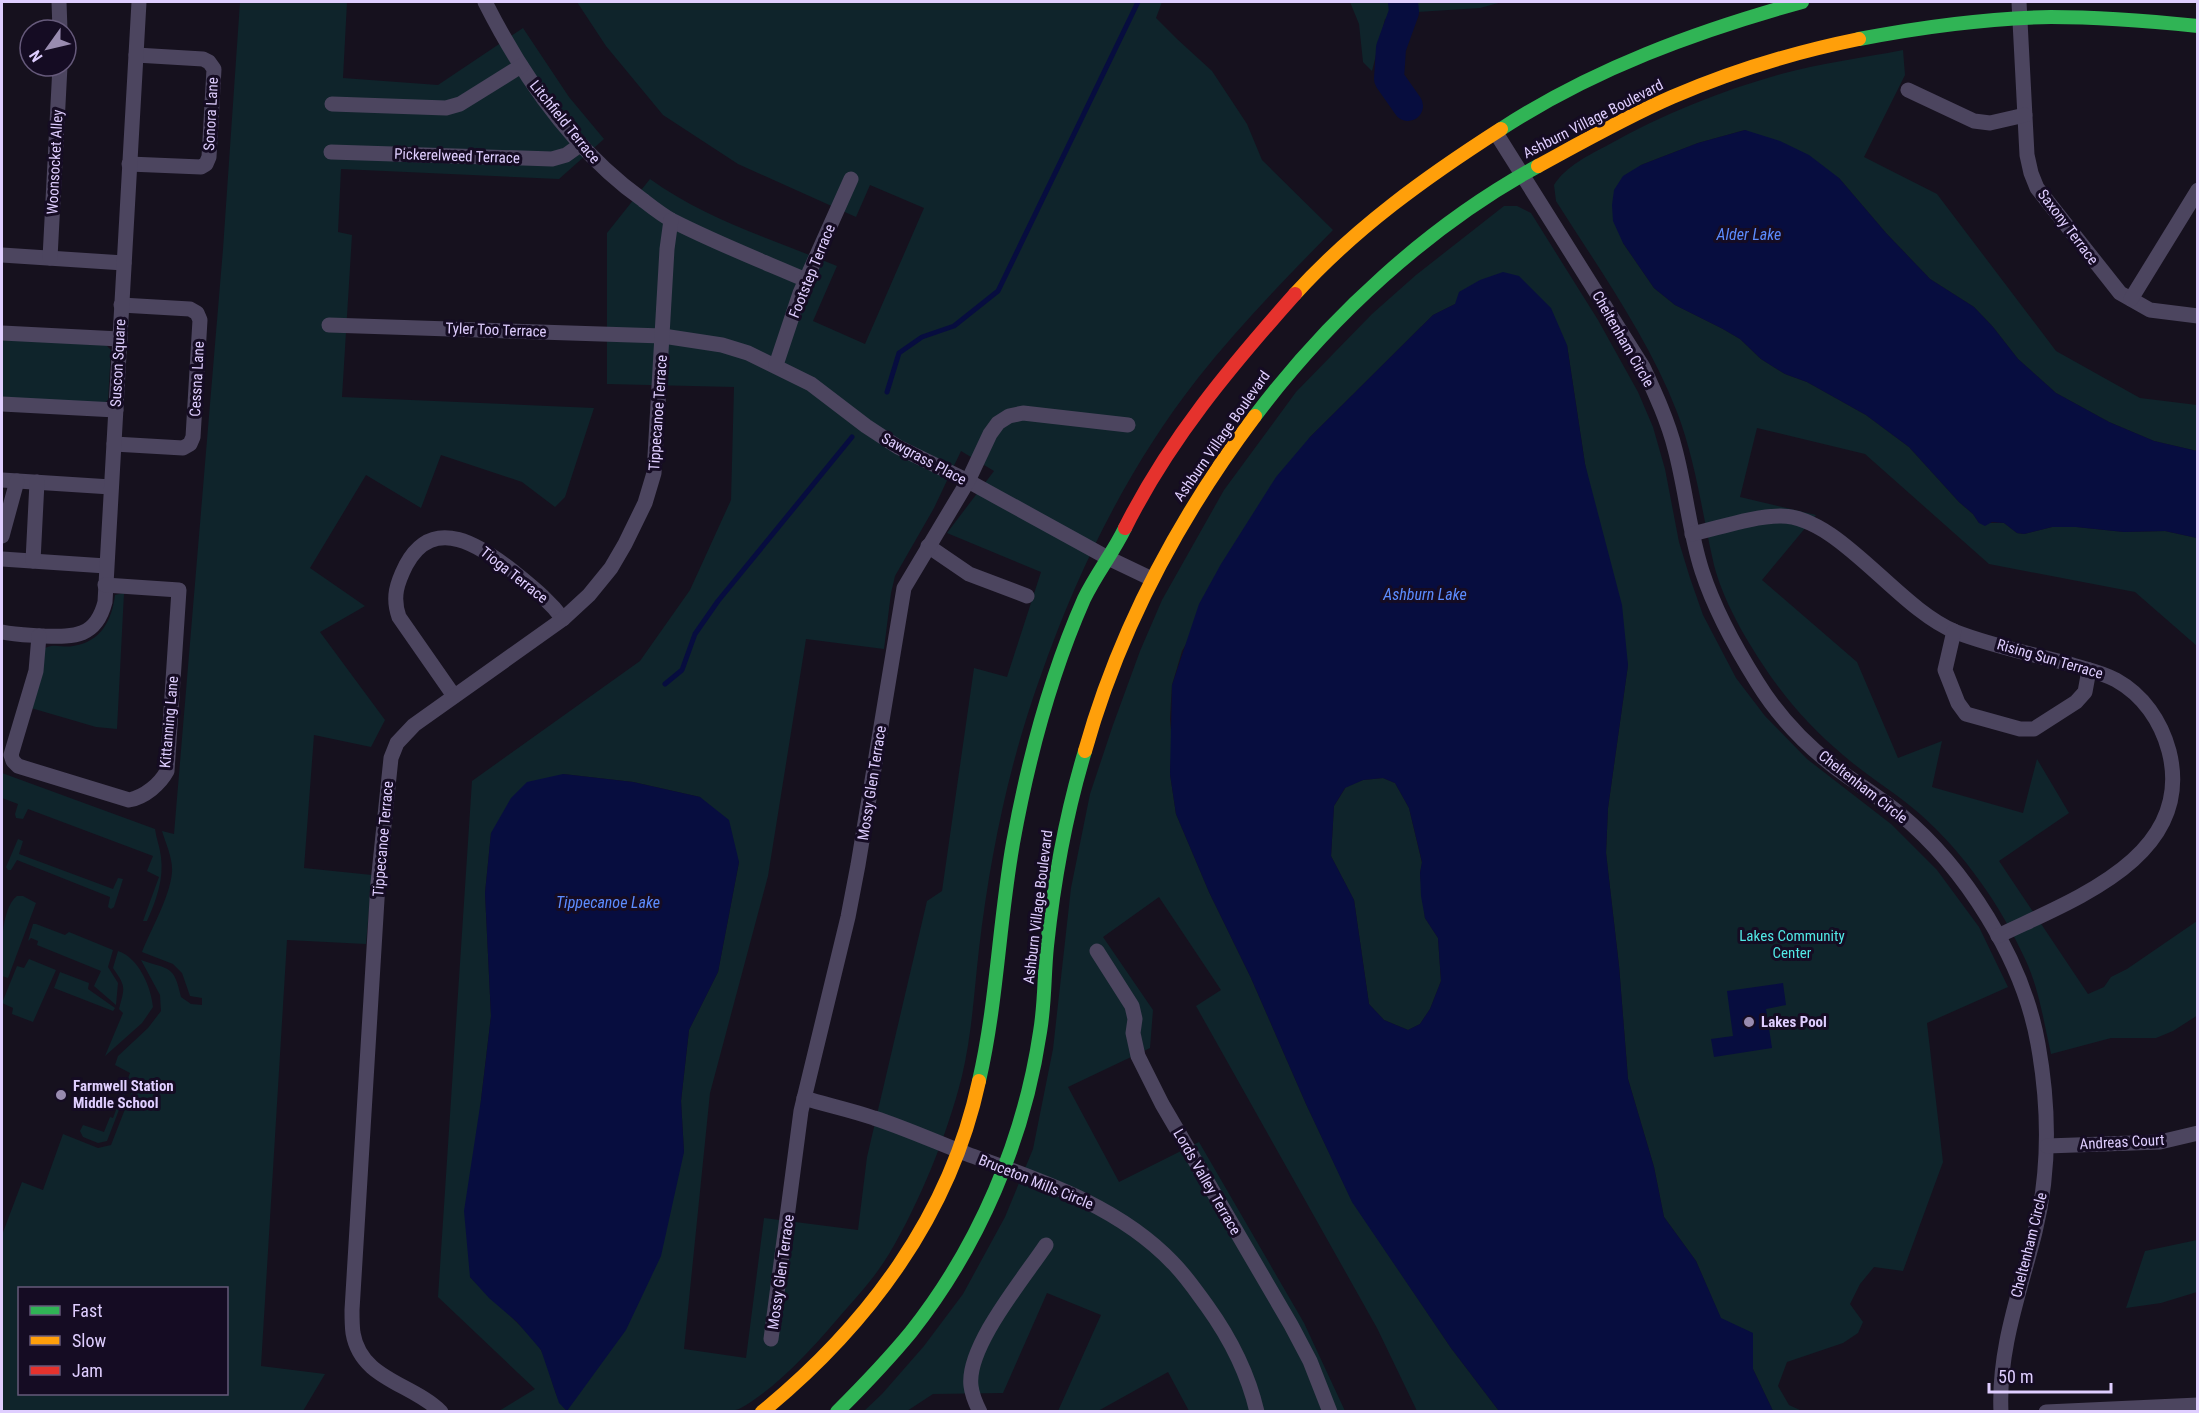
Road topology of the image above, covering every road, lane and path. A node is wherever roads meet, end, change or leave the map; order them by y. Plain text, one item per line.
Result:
1 (59, 2) edge
2 (139, 2) edge
3 (485, 2) edge
4 (1802, 2) edge
5 (2019, 2) edge
6 (60, 18) edge
7 (2020, 18) junction
8 (2198, 26) edge
9 (136, 55) junction
10 (521, 66) junction
11 (59, 78) edge
12 (1908, 90) dead end
13 (332, 104) dead end
14 (2025, 115) junction
15 (1496, 133) junction
16 (580, 145) junction
17 (331, 152) dead end
18 (129, 164) junction
19 (1522, 174) junction
20 (850, 179) dead end
21 (2198, 190) edge
22 (671, 220) junction
23 (2, 255) edge
24 (50, 258) junction
25 (124, 263) junction
26 (806, 280) junction
27 (2131, 299) junction
28 (122, 306) junction
29 (2198, 316) edge
30 (329, 325) dead end
31 (2, 333) edge
32 (663, 336) junction
33 (120, 339) junction
34 (776, 365) junction
35 (2, 404) edge
36 (116, 410) junction
37 (1128, 425) dead end
38 (114, 444) junction
39 (2, 480) edge
40 (17, 481) junction
41 (968, 481) junction
42 (37, 482) junction
43 (111, 486) junction
44 (1692, 534) junction
45 (2, 536) edge
46 (928, 546) junction
47 (1108, 558) junction
48 (2, 559) edge
49 (33, 561) junction
50 (106, 566) junction
51 (1152, 579) junction
52 (105, 585) junction
53 (1027, 596) dead end
54 (563, 620) junction
55 (1954, 631) junction
56 (2, 632) edge
57 (39, 636) junction
58 (2089, 670) junction
59 (454, 696) junction
60 (1998, 936) junction
61 (1097, 951) dead end
62 (804, 1098) junction
63 (2198, 1133) edge
64 (2047, 1146) junction
65 (960, 1151) junction
66 (1006, 1168) junction
67 (1046, 1245) dead end
68 (771, 1339) dead end
69 (2198, 1405) edge
70 (1325, 1410) edge
71 (441, 1412) edge
72 (762, 1412) edge
73 (837, 1412) edge
74 (981, 1412) edge
75 (1257, 1412) edge
76 (2001, 1412) edge
77 (2046, 1412) edge

1 - 6 street
2 - 9 street, Suscon Square
3 - 10 street, Litchfield Terrace
4 - 15 main road, Ashburn Village Boulevard
5 - 7 street, Saxony Terrace
7 - 8 main road, Ashburn Village Boulevard
7 - 14 street, Saxony Terrace
7 - 19 main road, Ashburn Village Boulevard
9 - 18 street, Suscon Square
9 - 18 street, Sonora Lane
10 - 13 street
10 - 16 street, Litchfield Terrace
11 - 24 street, Woonsocket Alley
12 - 14 street
14 - 27 street, Saxony Terrace
15 - 19 street, Cheltenham Circle
15 - 47 main road, Ashburn Village Boulevard
16 - 17 street, Pickerelweed Terrace
16 - 22 street, Litchfield Terrace
18 - 25 street, Suscon Square
19 - 44 street, Cheltenham Circle
19 - 51 main road, Ashburn Village Boulevard
20 - 26 street, Footstep Terrace
21 - 27 street
22 - 26 street, Litchfield Terrace
22 - 32 street
23 - 24 street
24 - 25 street
25 - 28 street, Suscon Square
26 - 34 street, Footstep Terrace
27 - 29 street, Saxony Terrace
28 - 33 street, Suscon Square
28 - 38 street, Cessna Lane
30 - 32 street, Tyler Too Terrace
31 - 33 street
32 - 34 street, Sawgrass Place
32 - 54 street, Tippecanoe Terrace
33 - 36 street, Suscon Square
34 - 41 street, Sawgrass Place
35 - 36 street
36 - 38 street, Suscon Square
37 - 41 street, Mossy Glen Terrace
38 - 43 street, Suscon Square
39 - 40 street
40 - 42 street
40 - 45 street
41 - 46 street, Mossy Glen Terrace
41 - 47 street, Sawgrass Place
42 - 43 street
42 - 49 street
43 - 50 street, Suscon Square
44 - 55 street, Rising Sun Terrace
44 - 60 street, Cheltenham Circle
46 - 53 street
46 - 62 street, Mossy Glen Terrace
47 - 51 street, Sawgrass Place
47 - 65 main road, Ashburn Village Boulevard
48 - 49 street
49 - 50 street
50 - 52 street, Suscon Square
51 - 66 main road, Ashburn Village Boulevard
52 - 57 street, Suscon Square
52 - 57 street, Kittanning Lane
54 - 59 street, Tippecanoe Terrace
54 - 59 street, Tioga Terrace
55 - 58 street, Rising Sun Terrace
55 - 58 street
56 - 57 street, Suscon Square
58 - 60 street, Rising Sun Terrace
59 - 71 street, Tippecanoe Terrace
60 - 64 street, Cheltenham Circle
61 - 70 street, Lords Valley Terrace
62 - 65 street
62 - 68 street, Mossy Glen Terrace
63 - 64 street, Andreas Court
64 - 76 street, Cheltenham Circle
65 - 66 street, Bruceton Mills Circle
65 - 72 main road, Ashburn Village Boulevard
66 - 73 main road, Ashburn Village Boulevard
66 - 75 street, Bruceton Mills Circle
67 - 74 street
69 - 77 street

